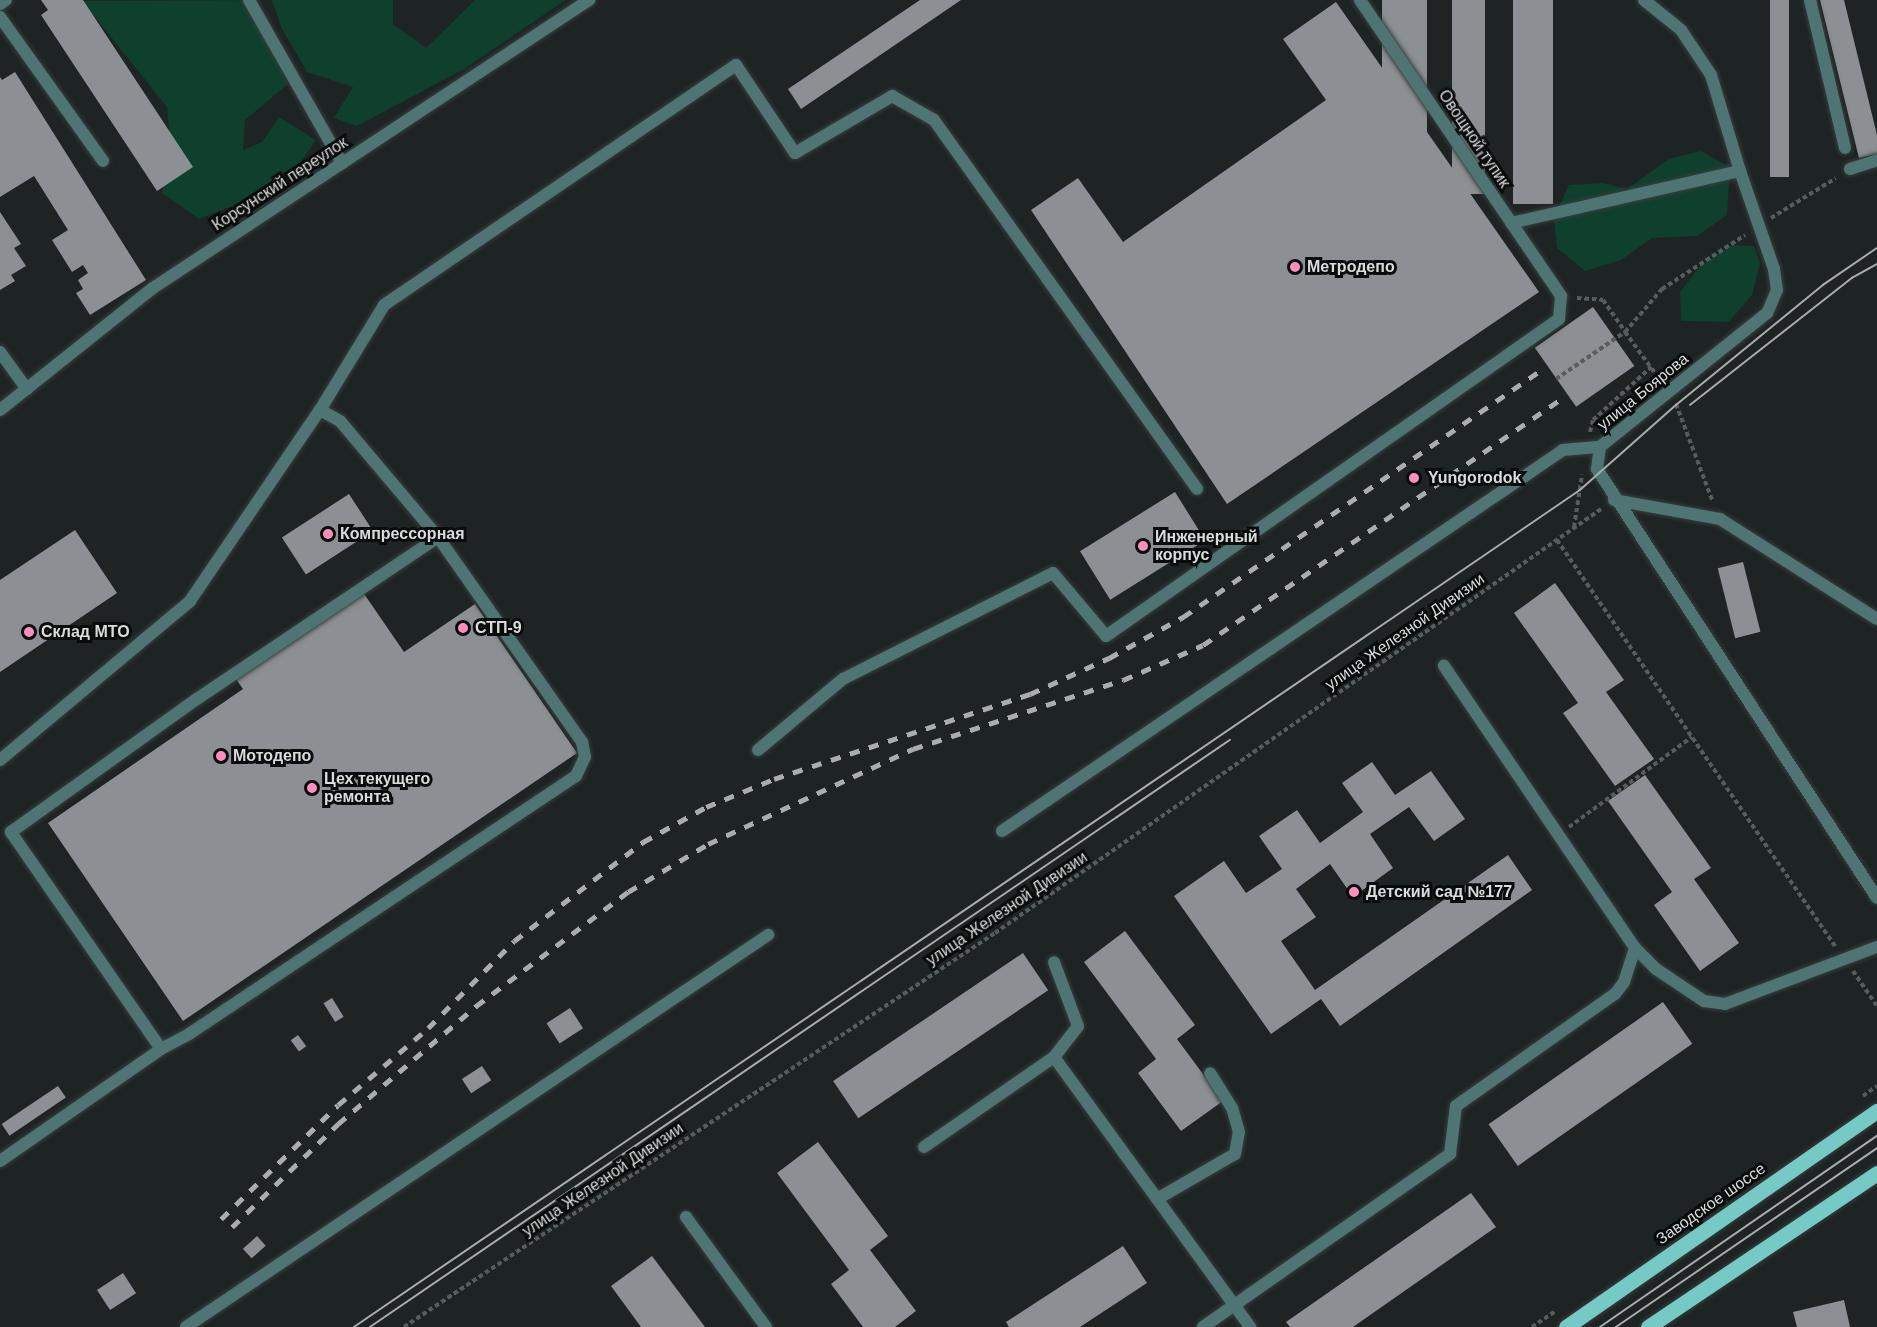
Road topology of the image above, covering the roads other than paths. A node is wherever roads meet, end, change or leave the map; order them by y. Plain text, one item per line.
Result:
1 (6, 0) edge
2 (249, 0) edge
3 (589, 0) edge
4 (1360, 0) edge
5 (1644, 0) edge
6 (1809, 0) edge
7 (0, 4) edge
8 (0, 17) edge
9 (1845, 148) dead end
10 (1877, 160) edge
11 (103, 161) dead end
12 (342, 163) junction
13 (1850, 169) road end
14 (1740, 171) junction
15 (1511, 223) junction
16 (0, 352) edge
17 (27, 389) junction
18 (0, 410) edge
19 (320, 410) junction
20 (1600, 447) junction
21 (1197, 489) dead end
22 (1614, 500) junction
23 (438, 537) junction
24 (1877, 620) edge
25 (1444, 666) dead end
26 (758, 750) dead end
27 (0, 760) edge
28 (1002, 831) dead end
29 (5, 834) edge
30 (1877, 898) edge
31 (768, 934) dead end
32 (1877, 947) edge
33 (1635, 948) junction
34 (1054, 962) dead end
35 (161, 1049) junction
36 (1054, 1057) junction
37 (1210, 1073) dead end
38 (1877, 1111) edge
39 (924, 1147) dead end
40 (0, 1161) edge
41 (1877, 1173) edge
42 (1157, 1199) junction
43 (686, 1217) dead end
44 (1234, 1306) junction
45 (186, 1327) edge
46 (766, 1327) edge
47 (1203, 1327) edge
48 (1250, 1327) edge
49 (1566, 1327) edge
50 (1648, 1327) edge

1 - 7 street
2 - 12 street
3 - 12 street, Корсунский переулок
4 - 15 street, Овощной тупик
5 - 14 street, улица Боярова
6 - 9 street
8 - 11 street
10 - 13 street
12 - 17 street, Корсунский переулок
14 - 15 street
14 - 20 street, улица Боярова
15 - 26 street, Овощной тупик
16 - 17 street
17 - 18 street, Корсунский переулок
19 - 21 street
19 - 23 street
19 - 27 street
20 - 22 street, улица Боярова
20 - 28 street
22 - 24 street
22 - 30 street, улица Боярова
23 - 29 street
23 - 35 street
25 - 33 street
29 - 35 street
31 - 45 street
32 - 33 street
33 - 44 street
34 - 36 street
35 - 40 street
36 - 39 street
36 - 42 street
37 - 42 street
38 - 49 main road, Заводское шоссе
41 - 50 main road
42 - 44 street
43 - 46 street
44 - 47 street
44 - 48 street

